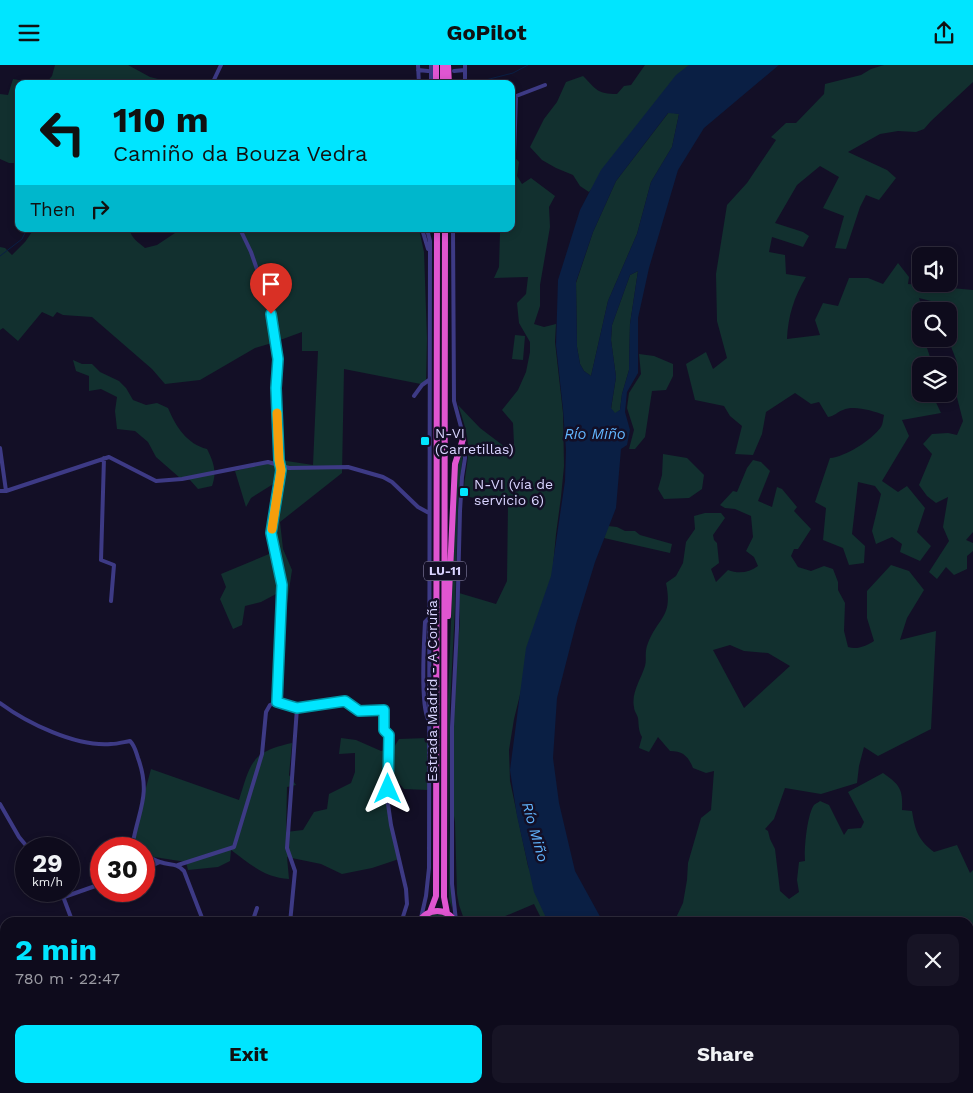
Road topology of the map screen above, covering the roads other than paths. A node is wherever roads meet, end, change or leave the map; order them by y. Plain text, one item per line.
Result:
1 (221, 65) edge
2 (418, 65) edge
3 (431, 65) edge
4 (436, 65) edge
5 (443, 65) edge
6 (448, 65) edge
7 (465, 67) edge
8 (418, 71) junction
9 (428, 71) dead end
10 (454, 71) dead end
11 (214, 80) edge
12 (419, 80) edge
13 (431, 80) edge
14 (436, 80) edge
15 (443, 80) edge
16 (449, 80) edge
17 (465, 80) edge
18 (545, 85) dead end
19 (516, 97) joint
20 (515, 126) edge
21 (241, 232) edge
22 (423, 232) edge
23 (428, 232) edge
24 (437, 232) edge
25 (445, 232) edge
26 (453, 232) edge
27 (429, 251) junction
28 (429, 380) junction
29 (414, 396) dead end
30 (463, 439) junction
31 (0, 448) edge
32 (104, 458) junction
33 (280, 465) junction
34 (0, 491) edge
35 (6, 491) junction
36 (429, 513) junction
37 (111, 601) dead end
38 (444, 677) junction
39 (277, 702) junction
40 (0, 703) edge
41 (297, 708) junction
42 (0, 804) edge
43 (19, 837) edge
44 (134, 837) edge
45 (155, 859) edge
46 (160, 862) junction
47 (155, 864) edge
48 (178, 865) junction
49 (66, 902) edge
50 (257, 908) dead end
51 (430, 912) junction
52 (447, 913) junction
53 (71, 917) edge
54 (202, 917) edge
55 (254, 917) edge
56 (291, 917) edge
57 (403, 917) edge
58 (421, 917) edge
59 (424, 917) edge
60 (451, 917) edge
61 (455, 917) edge

1 - 11 street
2 - 8 street
3 - 13 street
4 - 14 highway
5 - 15 highway
6 - 16 highway
7 - 10 street
7 - 17 street
8 - 9 street
8 - 12 street
18 - 19 street
19 - 20 street
21 - 33 street
22 - 27 street
23 - 27 street
24 - 51 highway, Estrada Madrid - A Coruña / LU-11
25 - 38 highway, Estrada Madrid - A Coruña / LU-11
26 - 30 street
27 - 28 street
28 - 29 street
28 - 36 street
30 - 38 highway
30 - 61 street
31 - 35 street
32 - 33 street
32 - 35 street
32 - 37 street
33 - 36 street
33 - 39 street
34 - 35 street
36 - 58 street
38 - 52 highway, Estrada Madrid - A Coruña / LU-11
39 - 41 street
39 - 48 street
40 - 44 street
41 - 56 street
41 - 57 street
42 - 43 street
45 - 46 street
46 - 47 street
46 - 48 street
48 - 54 street
49 - 53 street
50 - 55 street
51 - 52 highway
51 - 59 highway
52 - 60 highway

